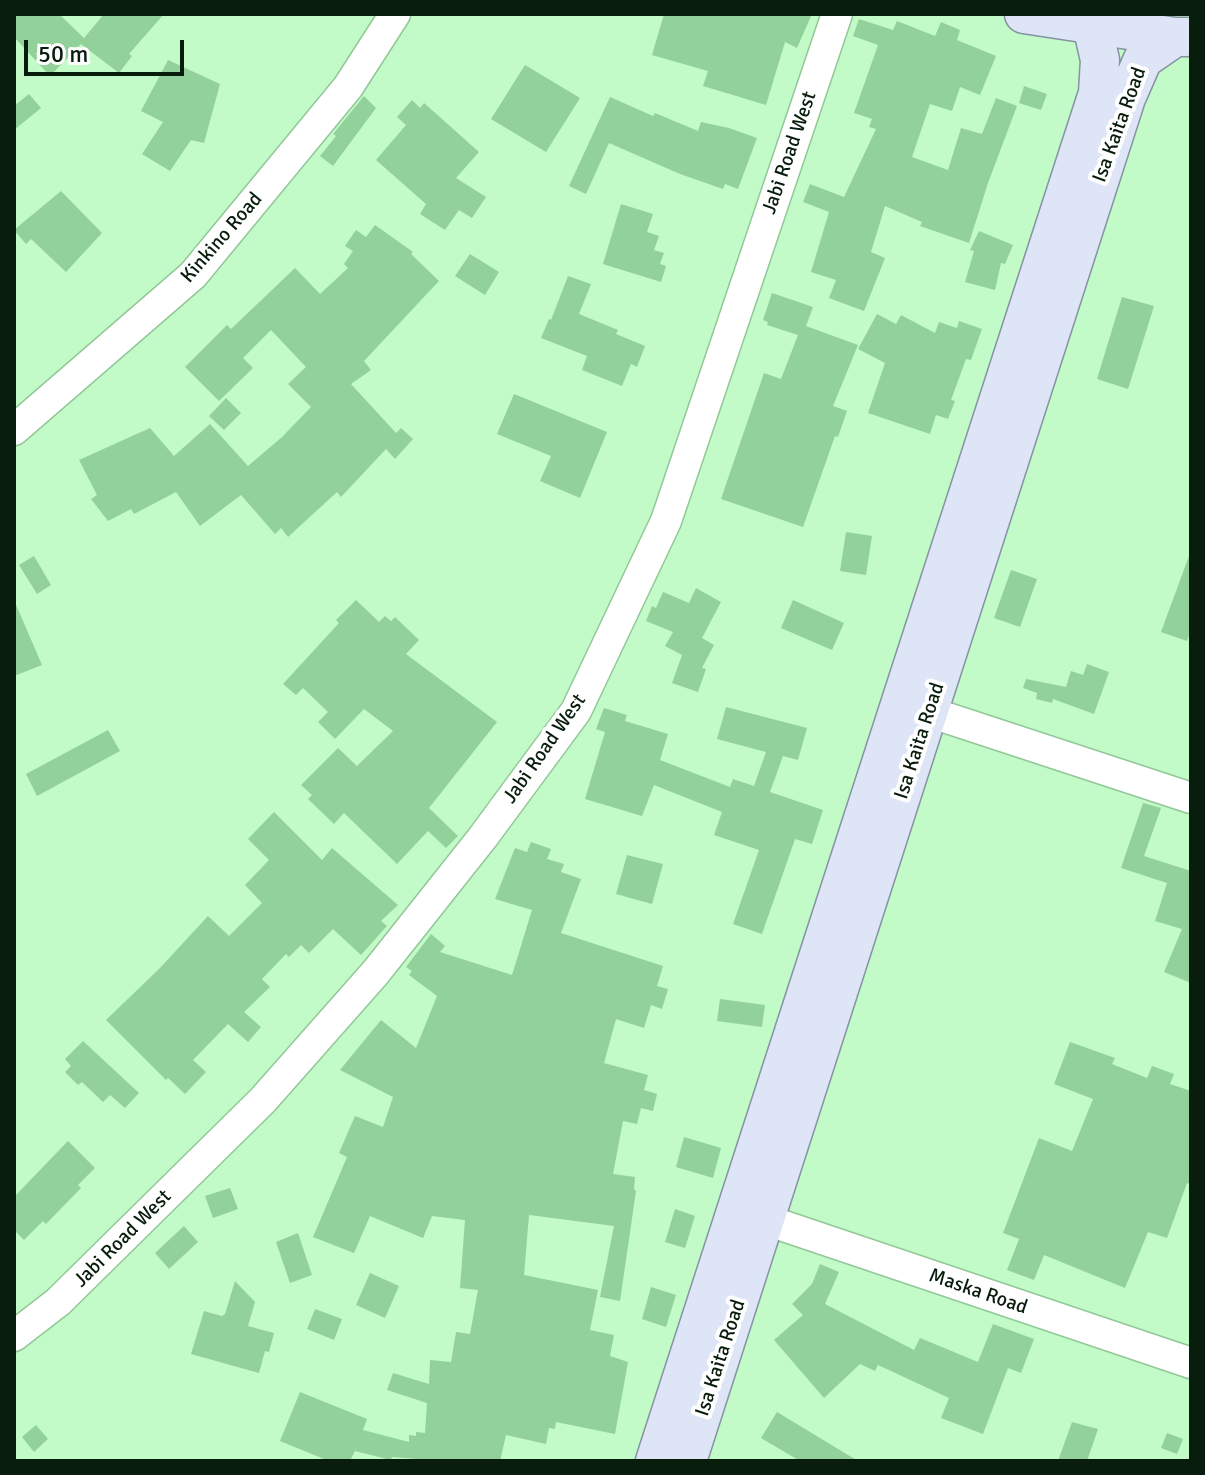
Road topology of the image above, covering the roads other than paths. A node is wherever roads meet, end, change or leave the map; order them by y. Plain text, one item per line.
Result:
1 (395, 14) edge
2 (837, 14) edge
3 (1024, 14) edge
4 (1092, 25) junction
5 (1183, 37) edge
6 (14, 430) edge
7 (998, 447) junction
8 (929, 712) junction
9 (1191, 798) edge
10 (766, 1220) junction
11 (14, 1336) edge
12 (1191, 1363) edge
13 (655, 1461) edge
14 (687, 1461) edge

1 - 6 street, Kinkino Road
2 - 11 street, Jabi Road West
3 - 4 main road
4 - 5 main road
4 - 7 main road, Isa Kaita Road
5 - 7 main road, Isa Kaita Road
7 - 8 main road, Isa Kaita Road
7 - 13 main road, Isa Kaita Road
8 - 9 street
8 - 10 main road, Isa Kaita Road
10 - 12 street, Maska Road
10 - 14 main road, Isa Kaita Road

